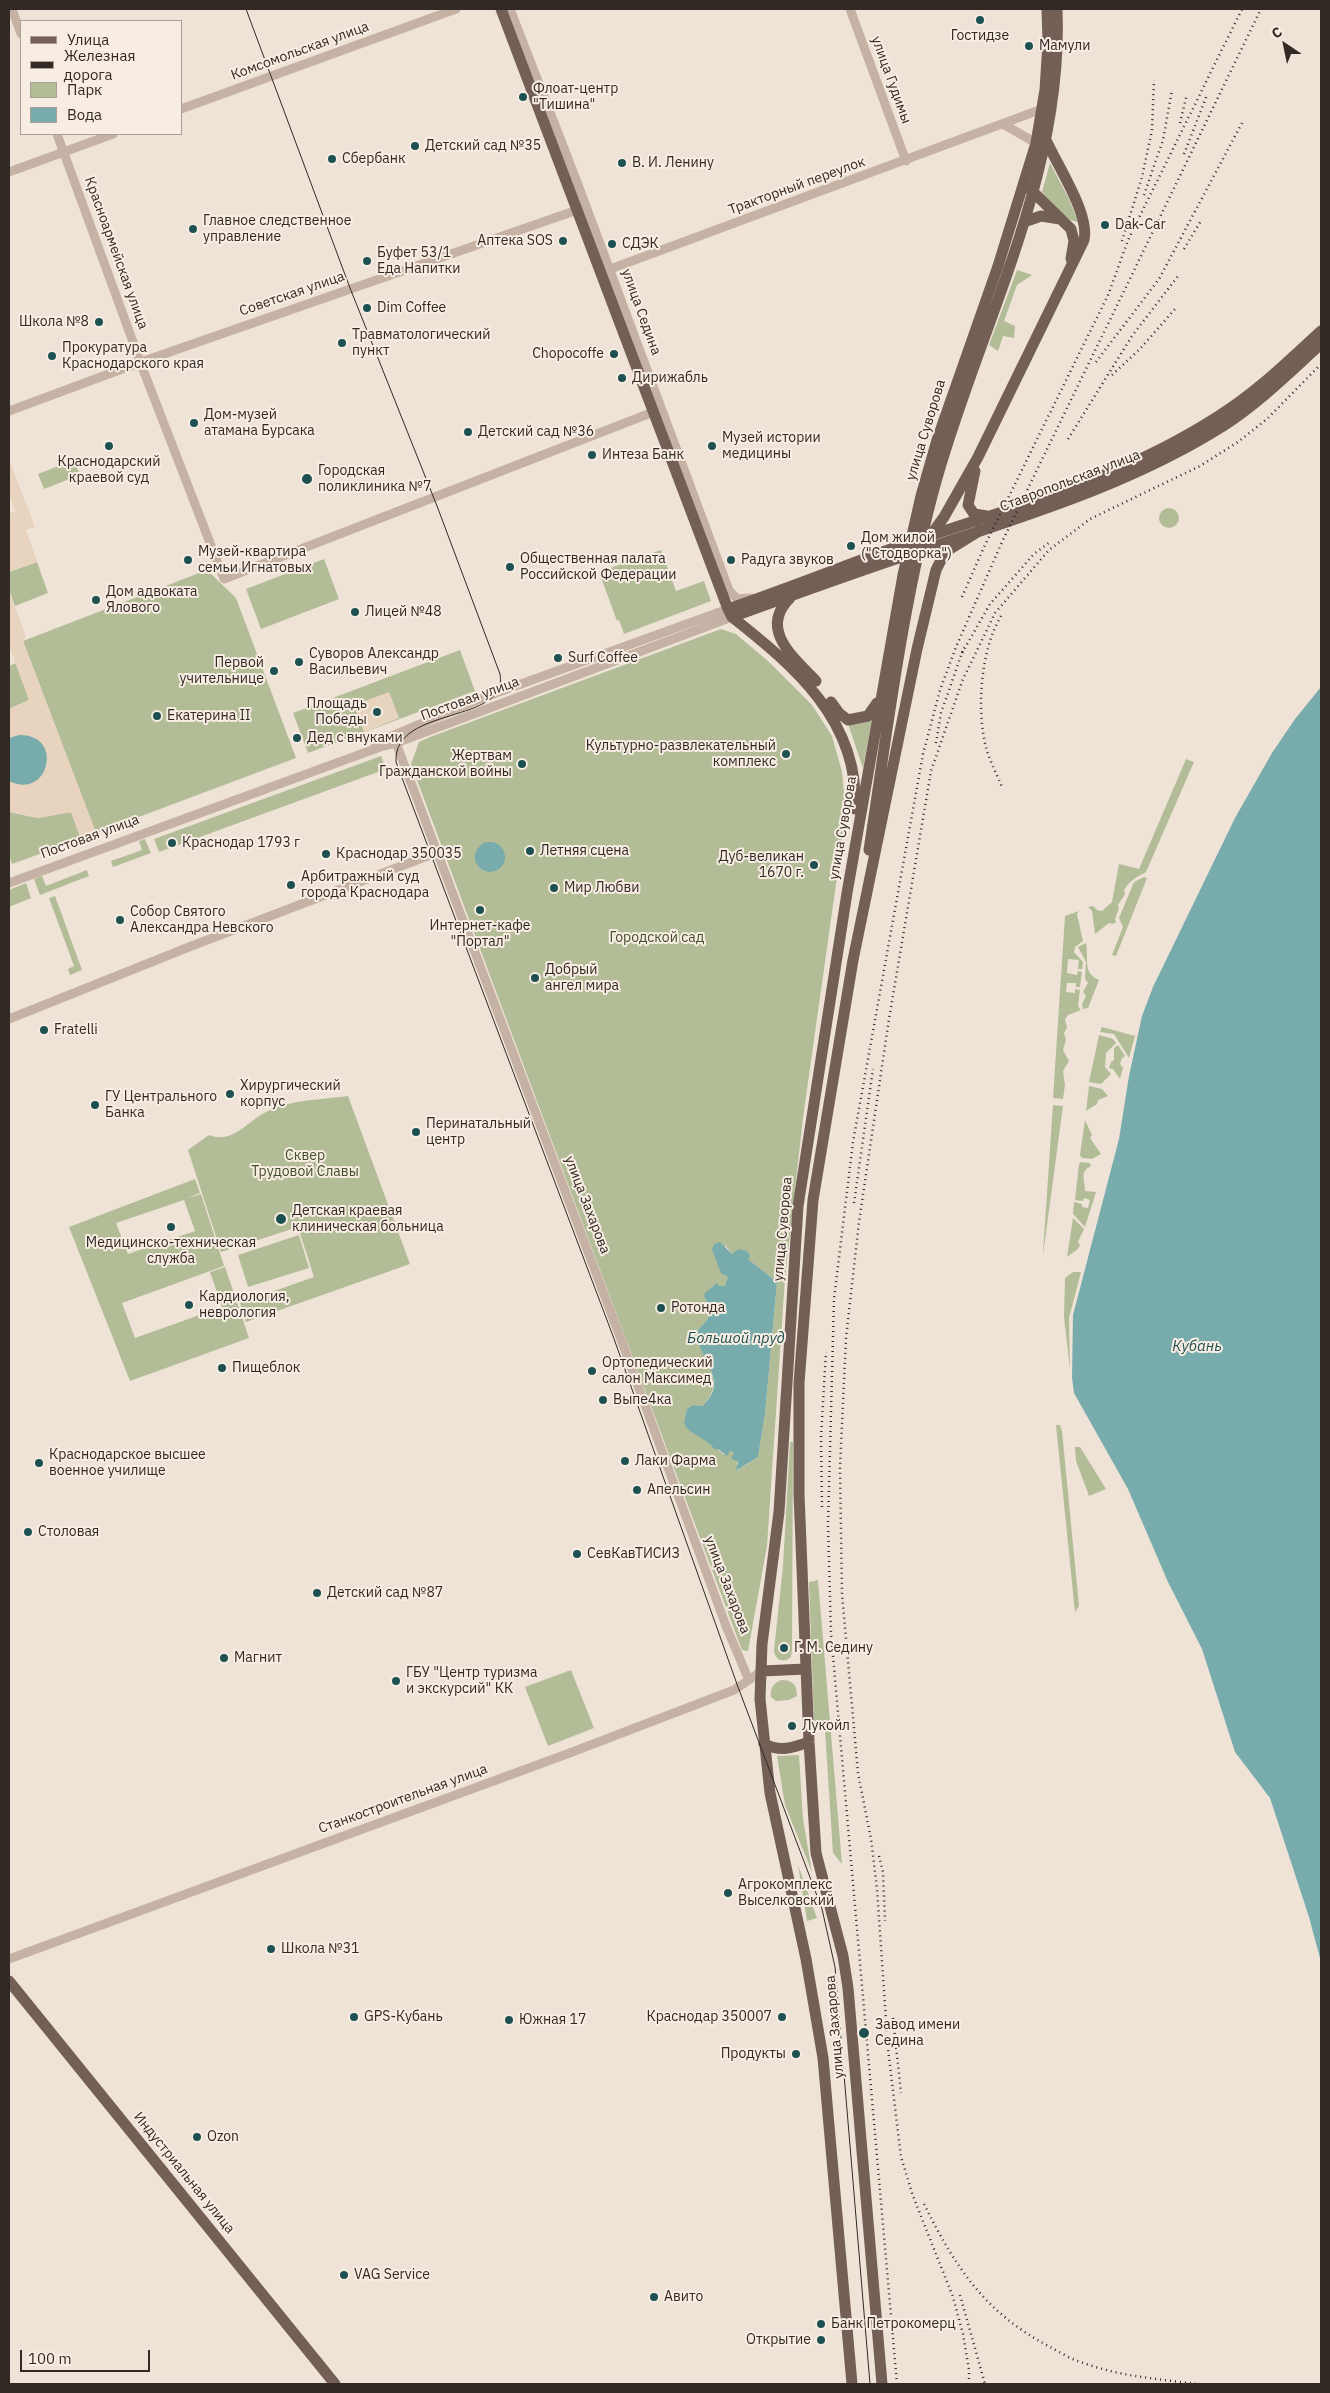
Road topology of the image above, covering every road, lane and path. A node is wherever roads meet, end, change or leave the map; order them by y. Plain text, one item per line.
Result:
1 (12, 9) edge
2 (456, 9) edge
3 (500, 9) edge
4 (510, 9) edge
5 (850, 9) edge
6 (1047, 9) edge
7 (1057, 9) edge
8 (20, 31) edge
9 (182, 109) edge
10 (1042, 109) junction
11 (1003, 124) junction
12 (57, 135) edge
13 (110, 135) edge
14 (1041, 142) junction
15 (63, 152) junction
16 (906, 161) junction
17 (9, 172) edge
18 (1029, 188) junction
19 (581, 209) junction
20 (1062, 220) junction
21 (1024, 222) junction
22 (1084, 224) junction
23 (1073, 232) junction
24 (1003, 268) junction
25 (605, 271) junction
26 (1066, 277) junction
27 (1321, 330) edge
28 (1321, 344) edge
29 (141, 362) junction
30 (9, 411) edge
31 (657, 411) junction
32 (978, 457) junction
33 (998, 514) junction
34 (979, 531) junction
35 (930, 536) junction
36 (884, 552) joint
37 (914, 553) joint
38 (792, 596) junction
39 (763, 597) junction
40 (730, 613) junction
41 (890, 677) junction
42 (882, 690) junction
43 (396, 743) junction
44 (438, 852) junction
45 (853, 861) junction
46 (9, 877) edge
47 (9, 883) edge
48 (853, 960) junction
49 (9, 1019) edge
50 (806, 1669) junction
51 (762, 1671) junction
52 (748, 1678) junction
53 (809, 1742) junction
54 (764, 1744) junction
55 (9, 1959) edge
56 (9, 1981) edge
57 (335, 2384) edge
58 (852, 2384) edge
59 (882, 2384) edge

1 - 8 street
2 - 9 street, Комсомольская улица
3 - 19 main road, улица Седина
4 - 19 street, улица Седина
5 - 16 street, улица Гудимы
6 - 10 main road, улица Суворова
7 - 14 main road, улица Суворова
10 - 11 street, Тракторный переулок
10 - 14 main road, улица Суворова
11 - 14 street
11 - 16 street, Тракторный переулок
12 - 15 street, Красноармейская улица
13 - 15 street
14 - 18 main road, улица Суворова
14 - 22 main road
15 - 17 street
15 - 29 street, Красноармейская улица
16 - 25 street, Тракторный переулок
18 - 20 main road
18 - 21 main road, улица Суворова
18 - 24 main road, улица Суворова
19 - 25 main road, улица Седина
19 - 29 street, Советская улица
20 - 21 main road
20 - 23 main road
21 - 24 main road, улица Суворова
22 - 23 main road
22 - 26 main road
23 - 26 main road
24 - 41 main road, улица Суворова
25 - 31 main road, улица Седина
26 - 32 main road
27 - 33 main road, Ставропольская улица
28 - 34 main road, Ставропольская улица
29 - 30 street, Советская улица
29 - 31 street, Красноармейская улица
31 - 39 street, улица Седина
31 - 40 main road, улица Седина
32 - 33 main road, Ставропольская улица
32 - 35 main road
33 - 35 main road, Ставропольская улица
34 - 37 main road, Ставропольская улица
34 - 48 main road, улица Суворова
35 - 36 main road, Ставропольская улица
36 - 39 main road, Постовая улица
37 - 38 main road, Постовая улица
38 - 40 main road, Постовая улица
38 - 42 main road
39 - 40 main road, Постовая улица
40 - 43 street, Постовая улица
40 - 45 main road
40 - 46 street, Постовая улица
41 - 42 main road, улица Суворова
41 - 48 main road, улица Суворова
42 - 45 main road, улица Суворова
43 - 44 street, улица Захарова
43 - 47 street, Постовая улица
44 - 49 street
44 - 52 street, улица Захарова
45 - 51 main road, улица Суворова
48 - 50 main road, улица Суворова
50 - 51 main road, Станкостроительная улица
50 - 53 main road, улица Захарова
51 - 52 street, Станкостроительная улица
51 - 54 main road, улица Захарова
52 - 55 street, Станкостроительная улица
53 - 54 main road
53 - 59 main road, улица Захарова
54 - 58 main road, улица Захарова
56 - 57 main road, Индустриальная улица

